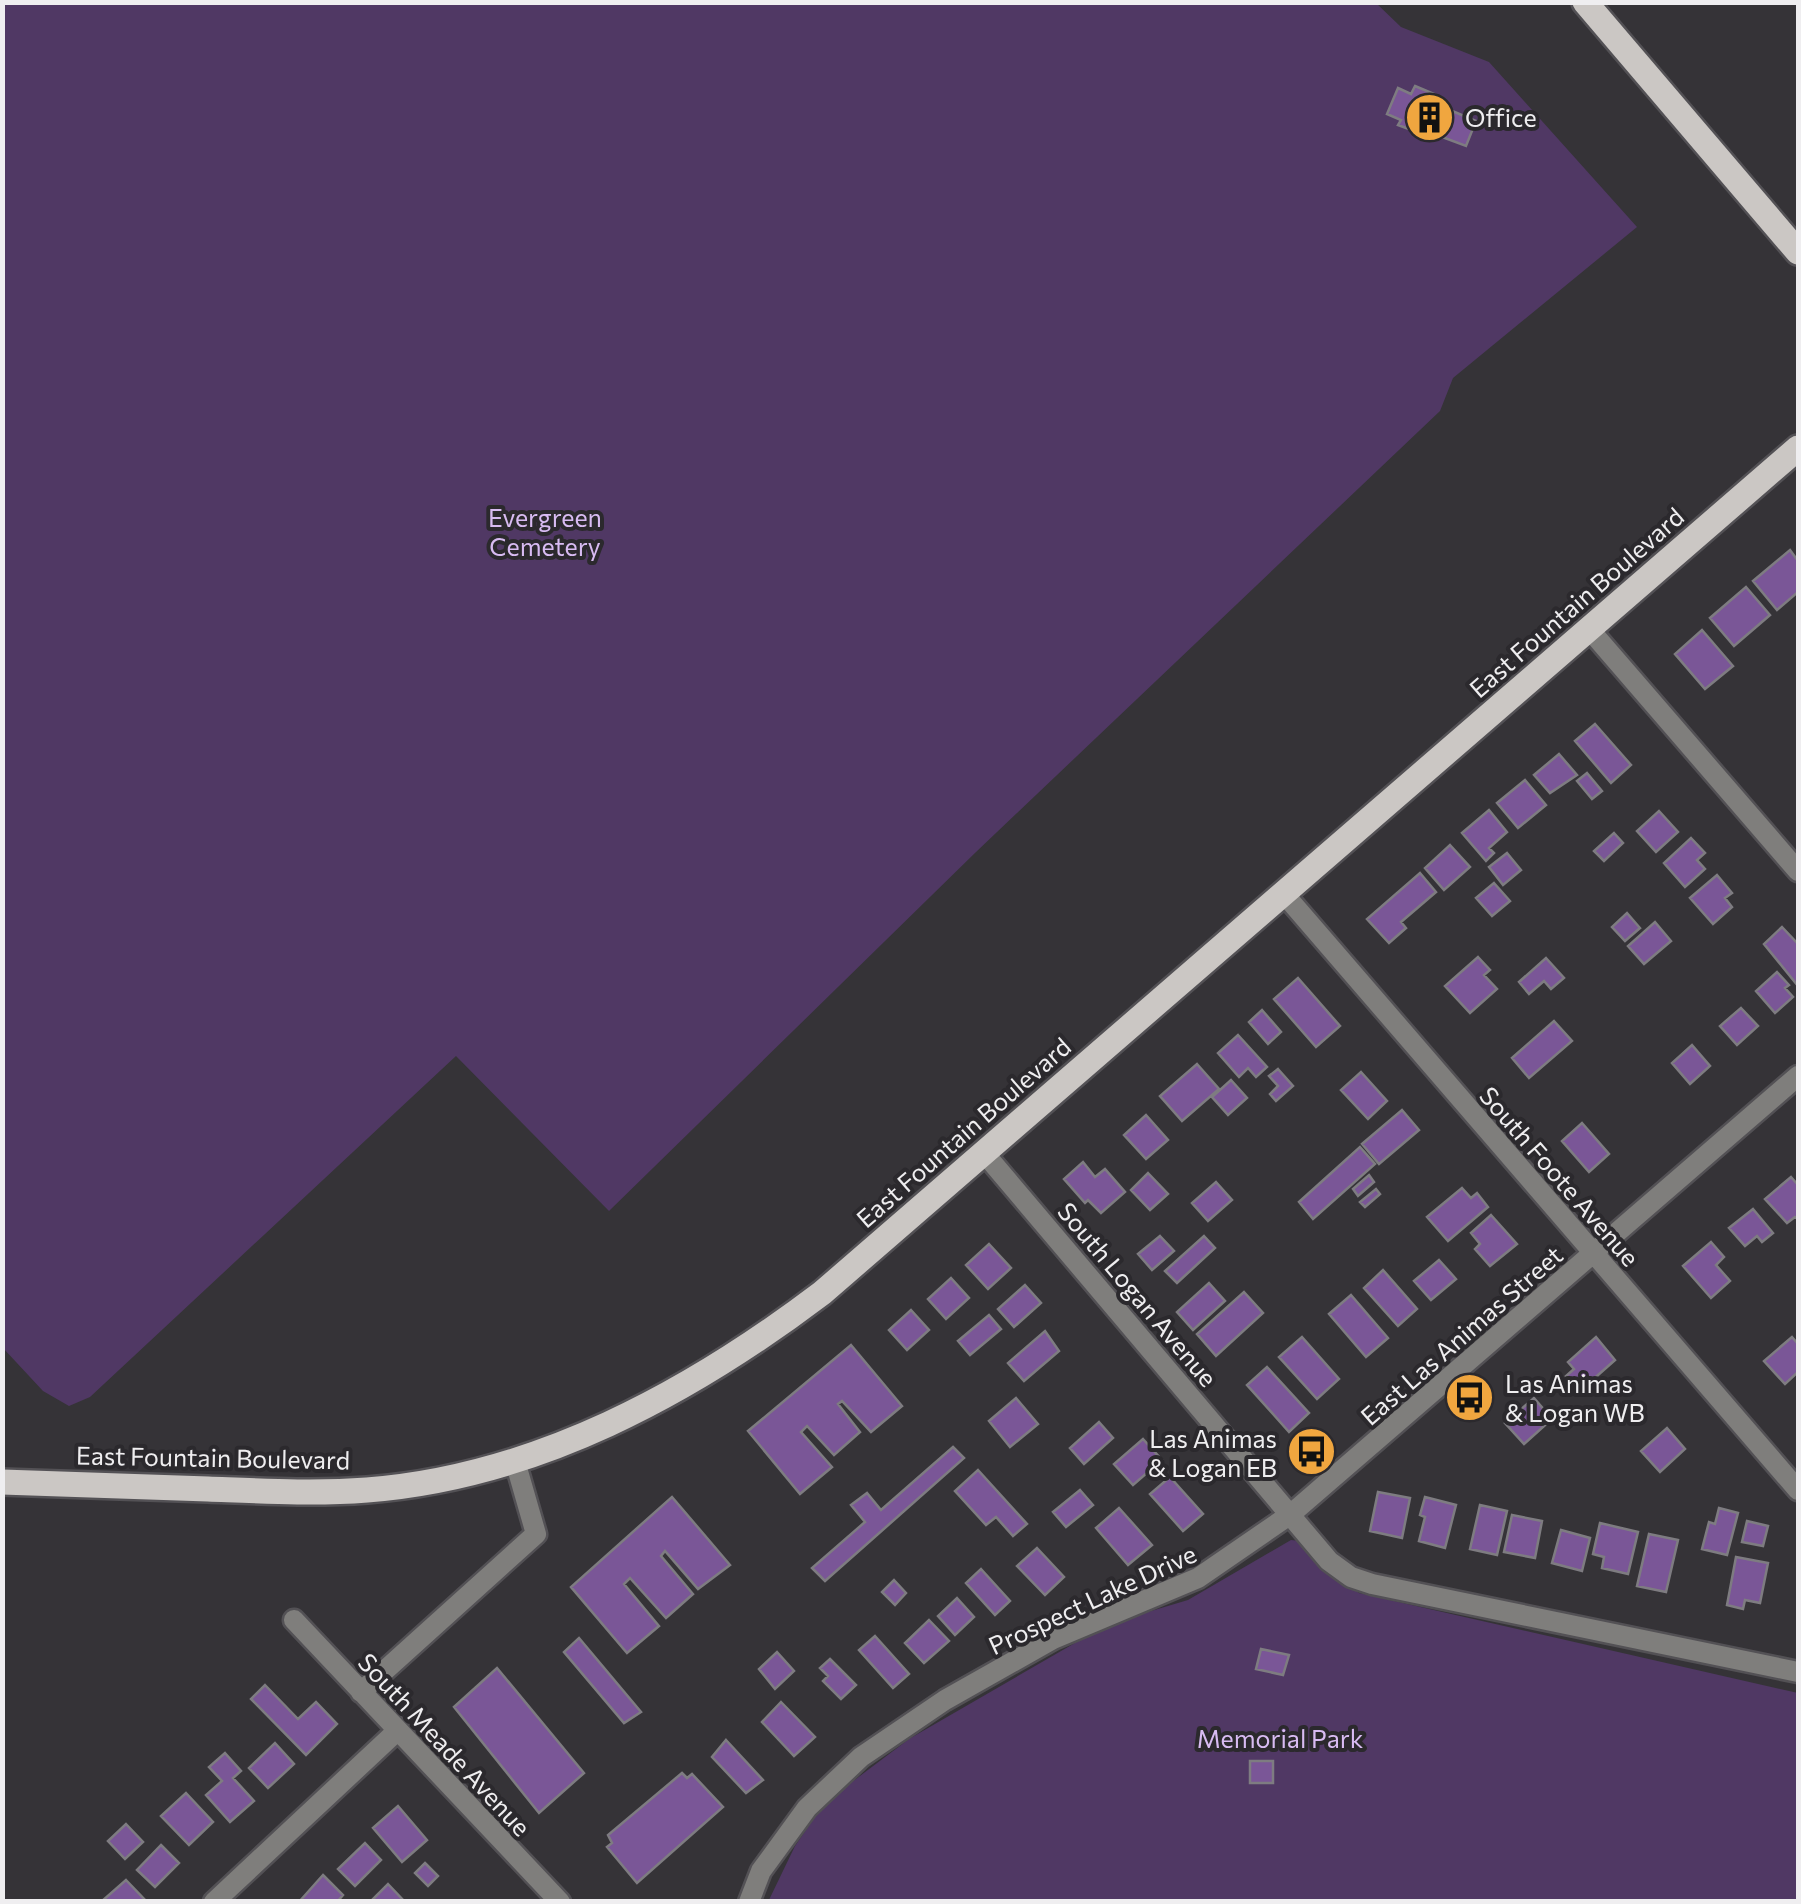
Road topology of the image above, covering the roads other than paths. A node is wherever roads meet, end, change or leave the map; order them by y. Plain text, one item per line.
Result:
1 (1585, 2) edge
2 (1798, 252) edge
3 (1798, 448) edge
4 (1590, 630) junction
5 (1798, 871) edge
6 (1284, 895) junction
7 (1798, 1076) edge
8 (985, 1154) junction
9 (1594, 1253) junction
10 (515, 1460) junction
11 (2, 1482) edge
12 (1798, 1490) edge
13 (1290, 1514) junction
14 (294, 1620) dead end
15 (1798, 1672) edge
16 (361, 1692) junction
17 (397, 1731) junction
18 (214, 1902) edge
19 (560, 1902) edge
20 (748, 1902) edge

1 - 2 main road
3 - 4 main road, East Fountain Boulevard
4 - 5 street
4 - 6 main road, East Fountain Boulevard
6 - 8 main road, East Fountain Boulevard
6 - 9 street, South Foote Avenue
7 - 9 street, East Las Animas Street
8 - 10 main road, East Fountain Boulevard
8 - 13 street, South Logan Avenue
9 - 12 street, South Foote Avenue
9 - 13 street, East Las Animas Street
10 - 11 main road, East Fountain Boulevard
10 - 16 street
13 - 15 street
13 - 20 street, Prospect Lake Drive
14 - 16 street, South Meade Avenue
16 - 17 street, South Meade Avenue
17 - 18 street
17 - 19 street, South Meade Avenue

